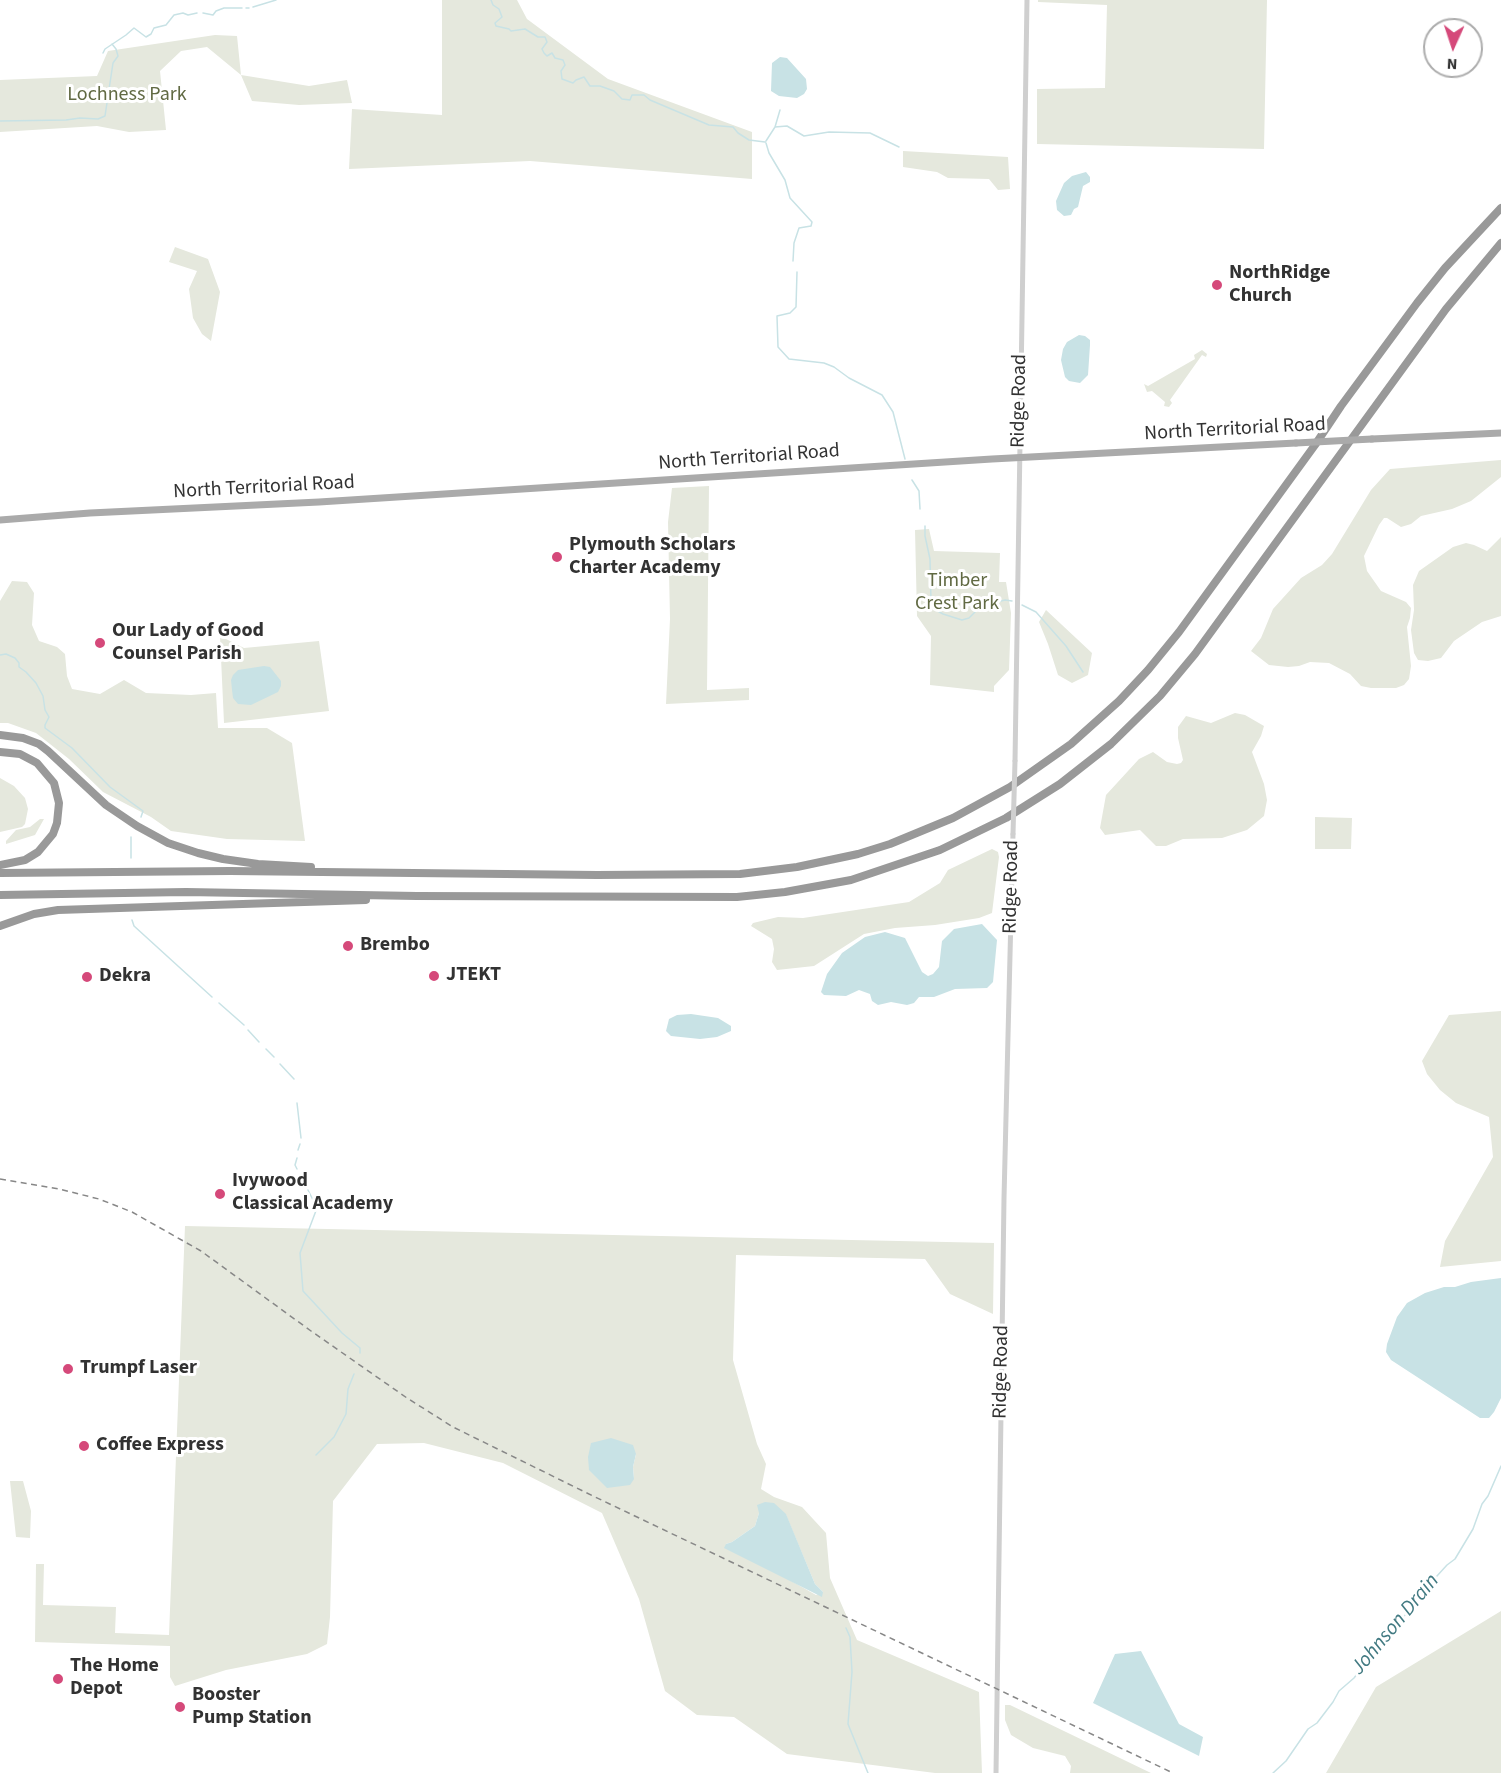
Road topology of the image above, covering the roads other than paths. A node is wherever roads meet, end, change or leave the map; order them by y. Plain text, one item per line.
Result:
1 (1027, 0) edge
2 (1501, 208) edge
3 (1501, 243) edge
4 (1501, 433) edge
5 (1019, 458) junction
6 (0, 520) edge
7 (0, 735) edge
8 (0, 752) edge
9 (0, 865) edge
10 (0, 873) edge
11 (393, 873) junction
12 (0, 895) edge
13 (417, 896) junction
14 (0, 926) edge
15 (996, 1773) edge

1 - 5 street, Ridge Road
2 - 11 highway
3 - 13 highway
4 - 5 main road, North Territorial Road, bridge
5 - 6 main road, North Territorial Road
5 - 15 street, Ridge Road, bridge
7 - 11 highway
8 - 9 highway
10 - 11 highway
12 - 13 highway
13 - 14 highway

